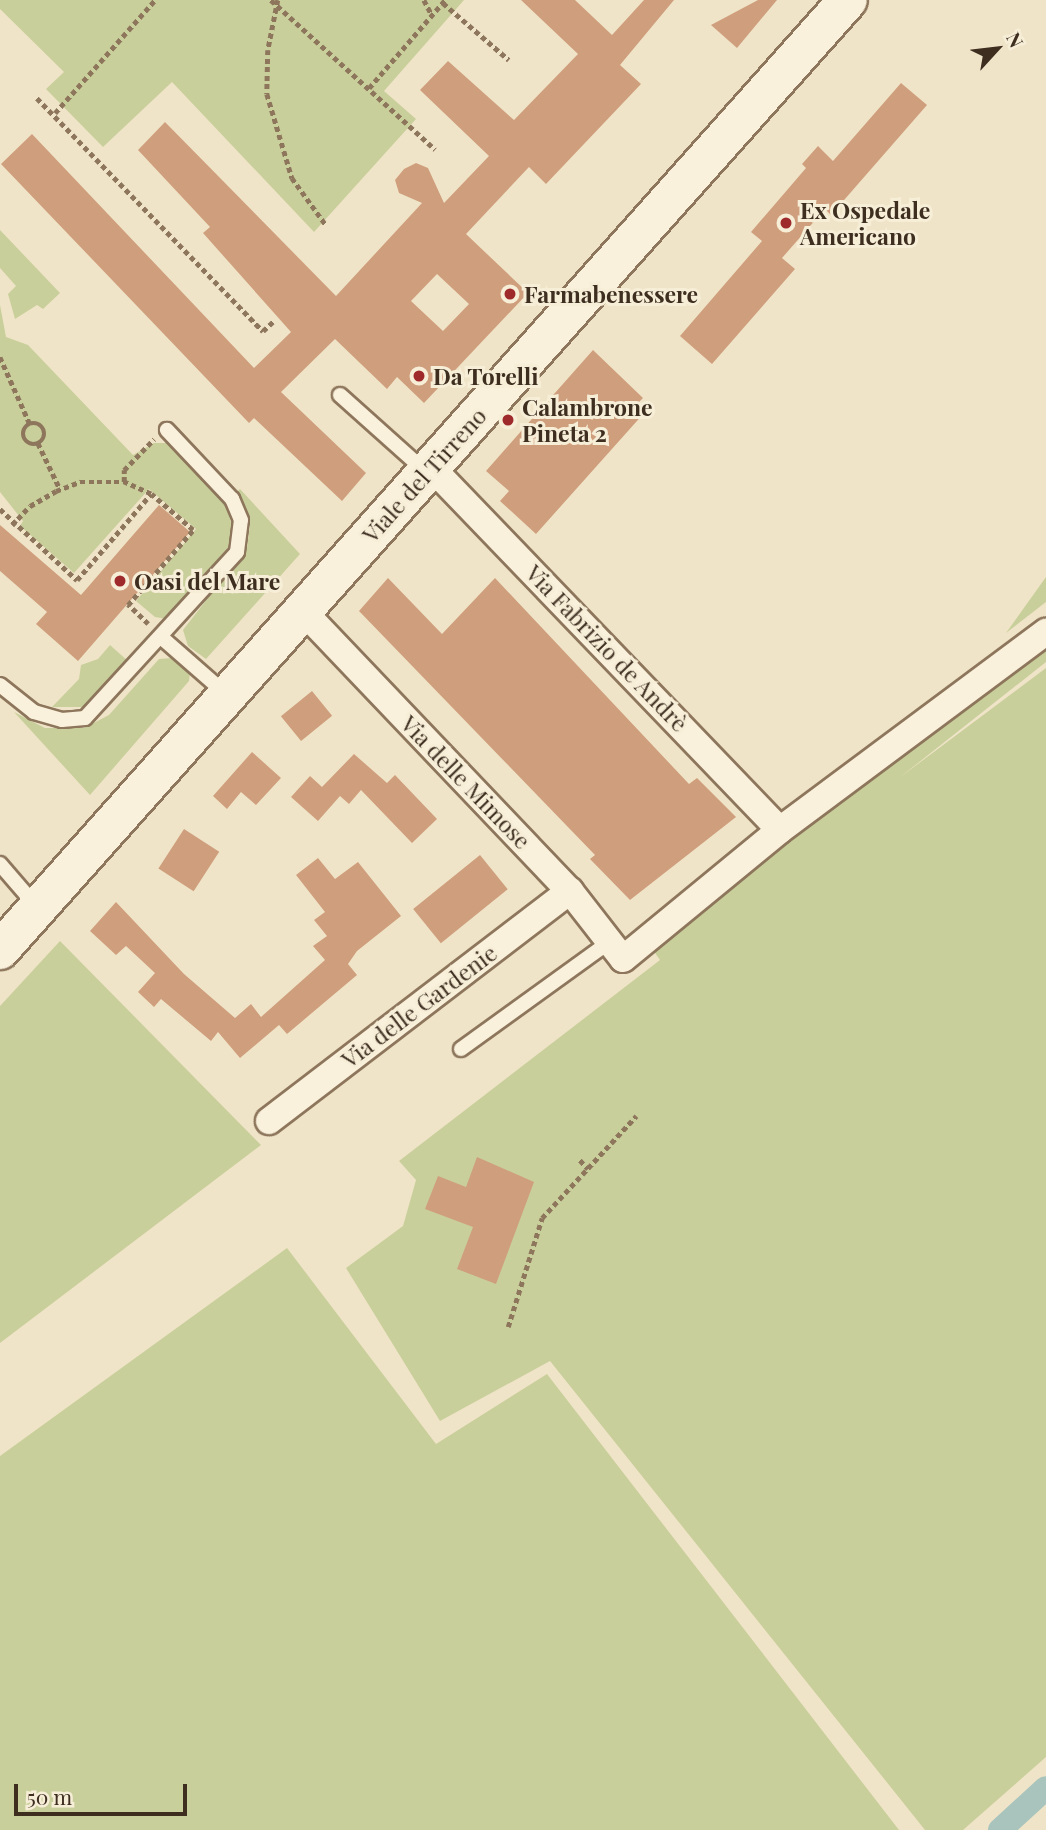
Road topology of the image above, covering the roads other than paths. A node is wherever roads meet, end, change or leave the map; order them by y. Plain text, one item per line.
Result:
1 (848, 0) edge
2 (340, 395) dead end
3 (167, 430) road end
4 (429, 470) junction
5 (302, 610) junction
6 (1046, 632) edge
7 (161, 637) junction
8 (0, 685) edge
9 (227, 695) junction
10 (780, 830) junction
11 (0, 864) edge
12 (570, 891) junction
13 (38, 908) junction
14 (0, 950) edge
15 (617, 950) junction
16 (461, 1049) dead end
17 (269, 1121) dead end

1 - 4 main road, Viale del Tirreno
2 - 4 lane
3 - 7 lane
4 - 5 main road, Viale del Tirreno
4 - 10 street, Via Fabrizio de Andrè
5 - 9 main road, Viale del Tirreno
5 - 12 street, Via delle Mimose
6 - 10 street
7 - 8 lane
7 - 9 lane
9 - 13 main road, Viale del Tirreno
10 - 15 street
11 - 13 lane
12 - 15 street, Via delle Mimose
12 - 17 street, Via delle Gardenie
13 - 14 main road, Viale del Tirreno
15 - 16 lane

